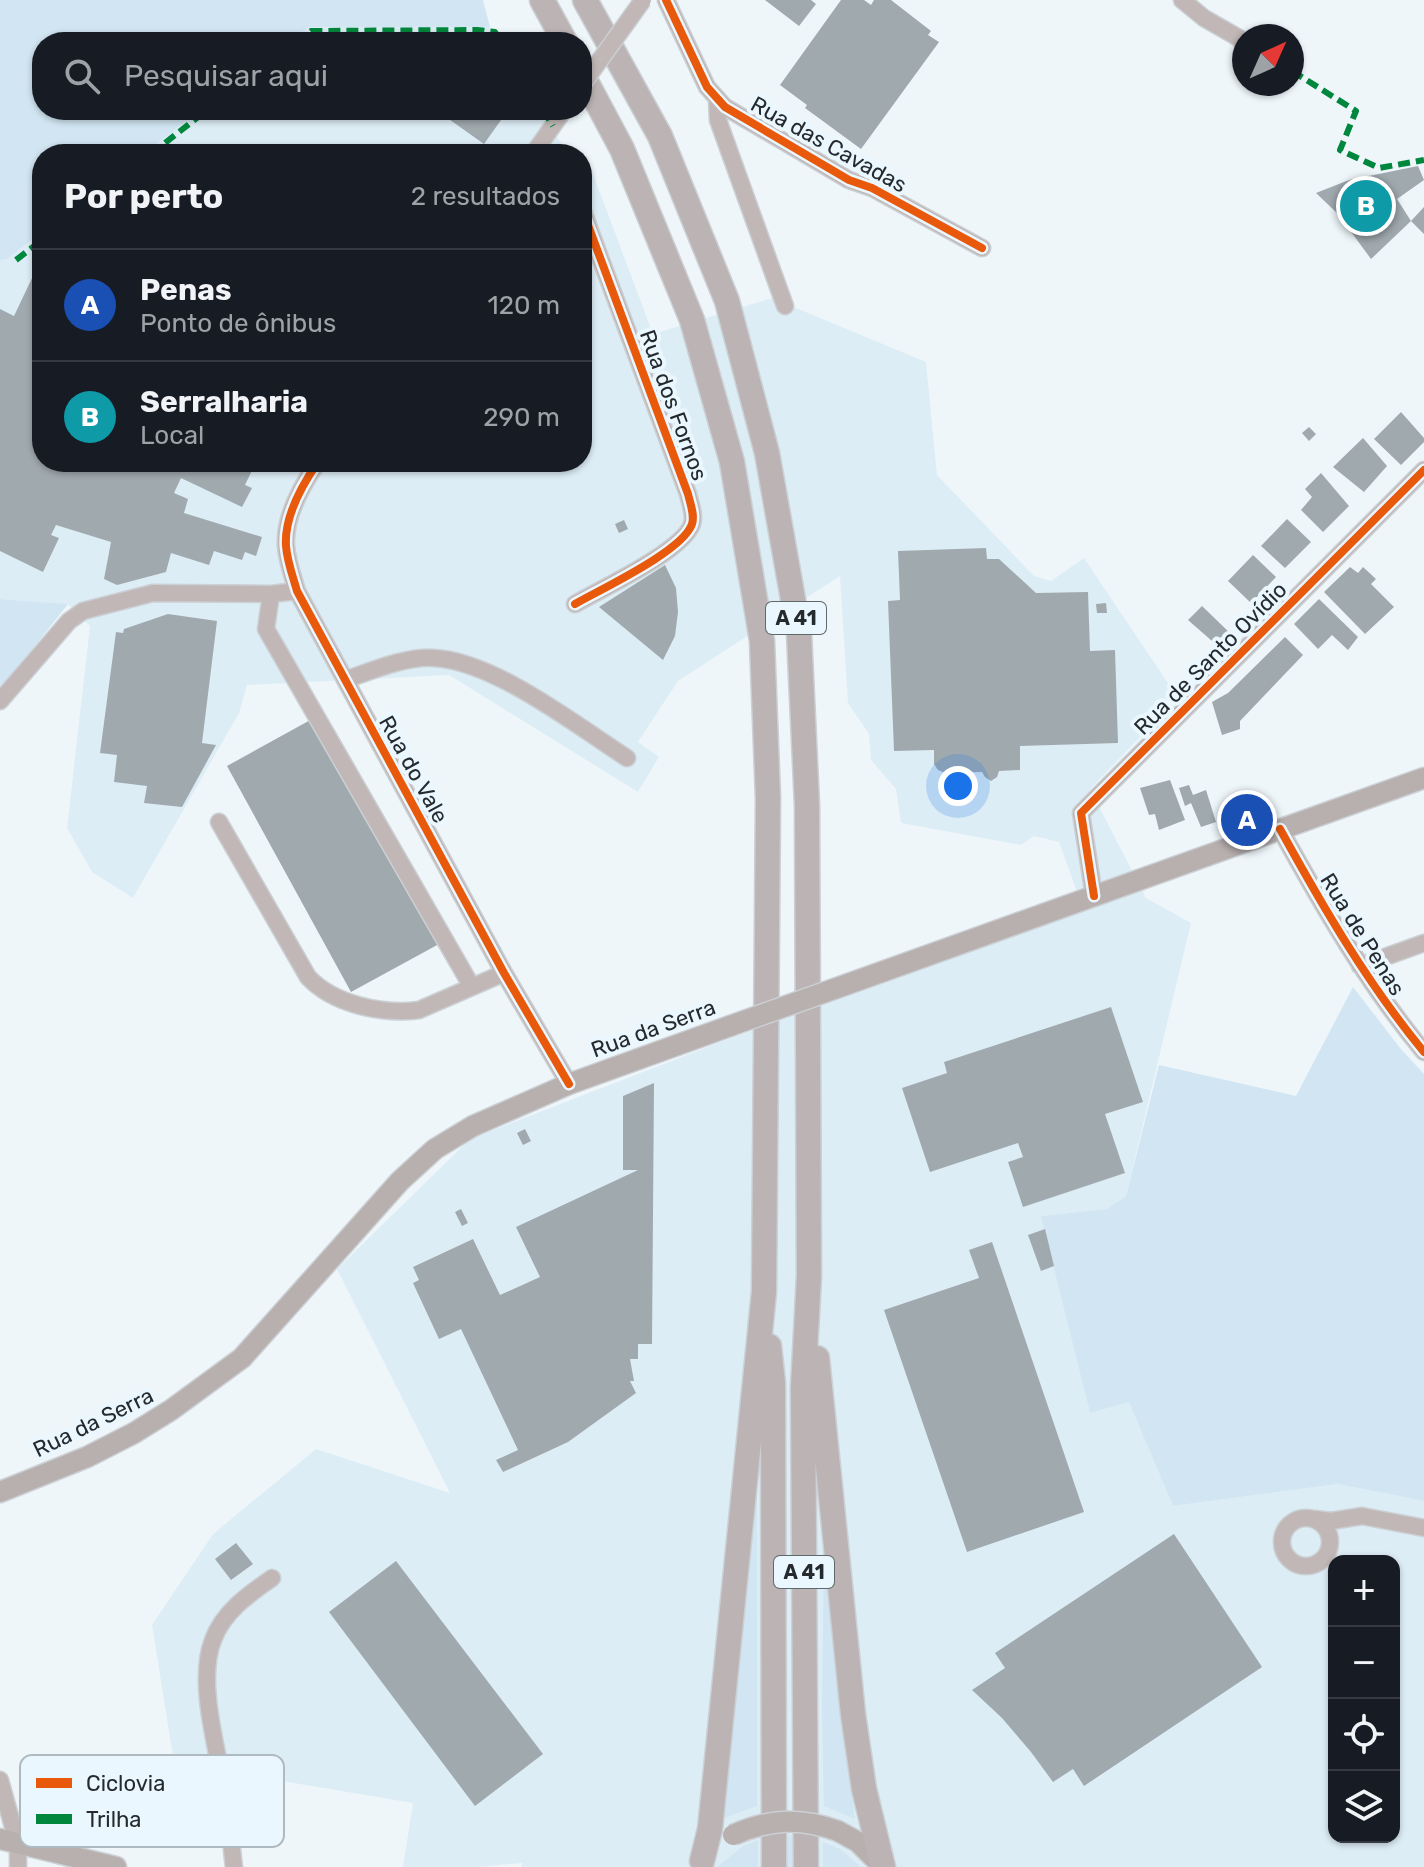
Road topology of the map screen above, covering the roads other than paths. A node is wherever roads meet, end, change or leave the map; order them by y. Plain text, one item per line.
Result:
1 (542, 0) edge
2 (585, 0) edge
3 (643, 0) edge
4 (666, 0) edge
5 (1182, 0) edge
6 (560, 32) edge
7 (1232, 34) edge
8 (592, 71) edge
9 (592, 93) edge
10 (717, 98) junction
11 (557, 120) edge
12 (540, 144) edge
13 (592, 236) edge
14 (982, 248) dead end
15 (785, 306) dead end
16 (1424, 470) edge
17 (311, 472) edge
18 (297, 591) junction
19 (271, 594) junction
20 (575, 604) dead end
21 (345, 680) junction
22 (0, 701) edge
23 (627, 758) dead end
24 (1424, 778) edge
25 (219, 822) dead end
26 (1280, 829) junction
27 (1094, 896) junction
28 (1424, 943) edge
29 (1360, 966) junction
30 (504, 973) junction
31 (472, 987) junction
32 (1424, 1052) edge
33 (569, 1084) junction
34 (809, 1276) junction
35 (764, 1292) junction
36 (0, 1492) edge
37 (1350, 1518) junction
38 (1311, 1519) junction
39 (1424, 1528) edge
40 (1330, 1541) junction
41 (272, 1578) dead end
42 (217, 1755) edge
43 (0, 1780) edge
44 (9, 1842) edge
45 (25, 1847) edge
46 (232, 1847) edge
47 (76, 1863) edge
48 (700, 1864) edge
49 (18, 1867) edge
50 (116, 1867) edge
51 (234, 1867) edge
52 (774, 1867) edge
53 (806, 1867) edge
54 (883, 1867) edge

1 - 6 highway
2 - 34 highway, A 41
3 - 8 street, bridge
4 - 10 street, Rua das Cavadas
5 - 7 street
9 - 35 highway, A 41
10 - 14 street, Rua das Cavadas
10 - 15 street
11 - 12 street
13 - 20 street, Rua dos Fornos
16 - 27 street, Rua de Santo Ovídio
17 - 18 street, Rua do Vale
18 - 19 street
18 - 21 street, Rua do Vale
19 - 22 street
19 - 31 street
21 - 23 street
21 - 30 street, Rua do Vale
24 - 26 main road, Rua da Serra
25 - 31 street
26 - 27 main road, Rua da Serra
26 - 29 street, Rua de Penas
27 - 33 main road, Rua da Serra, bridge
28 - 29 street
29 - 32 street, Rua de Penas
30 - 31 street
30 - 33 street, Rua do Vale
33 - 36 main road, Rua da Serra
34 - 53 highway, A 41
34 - 54 highway
35 - 48 highway
35 - 52 highway, A 41
37 - 38 street
37 - 39 street
37 - 40 street
38 - 40 street
38 - 40 street
41 - 42 street
43 - 44 street
44 - 49 street
45 - 47 main road
46 - 51 street
47 - 50 main road
48 - 54 main road, bridge

